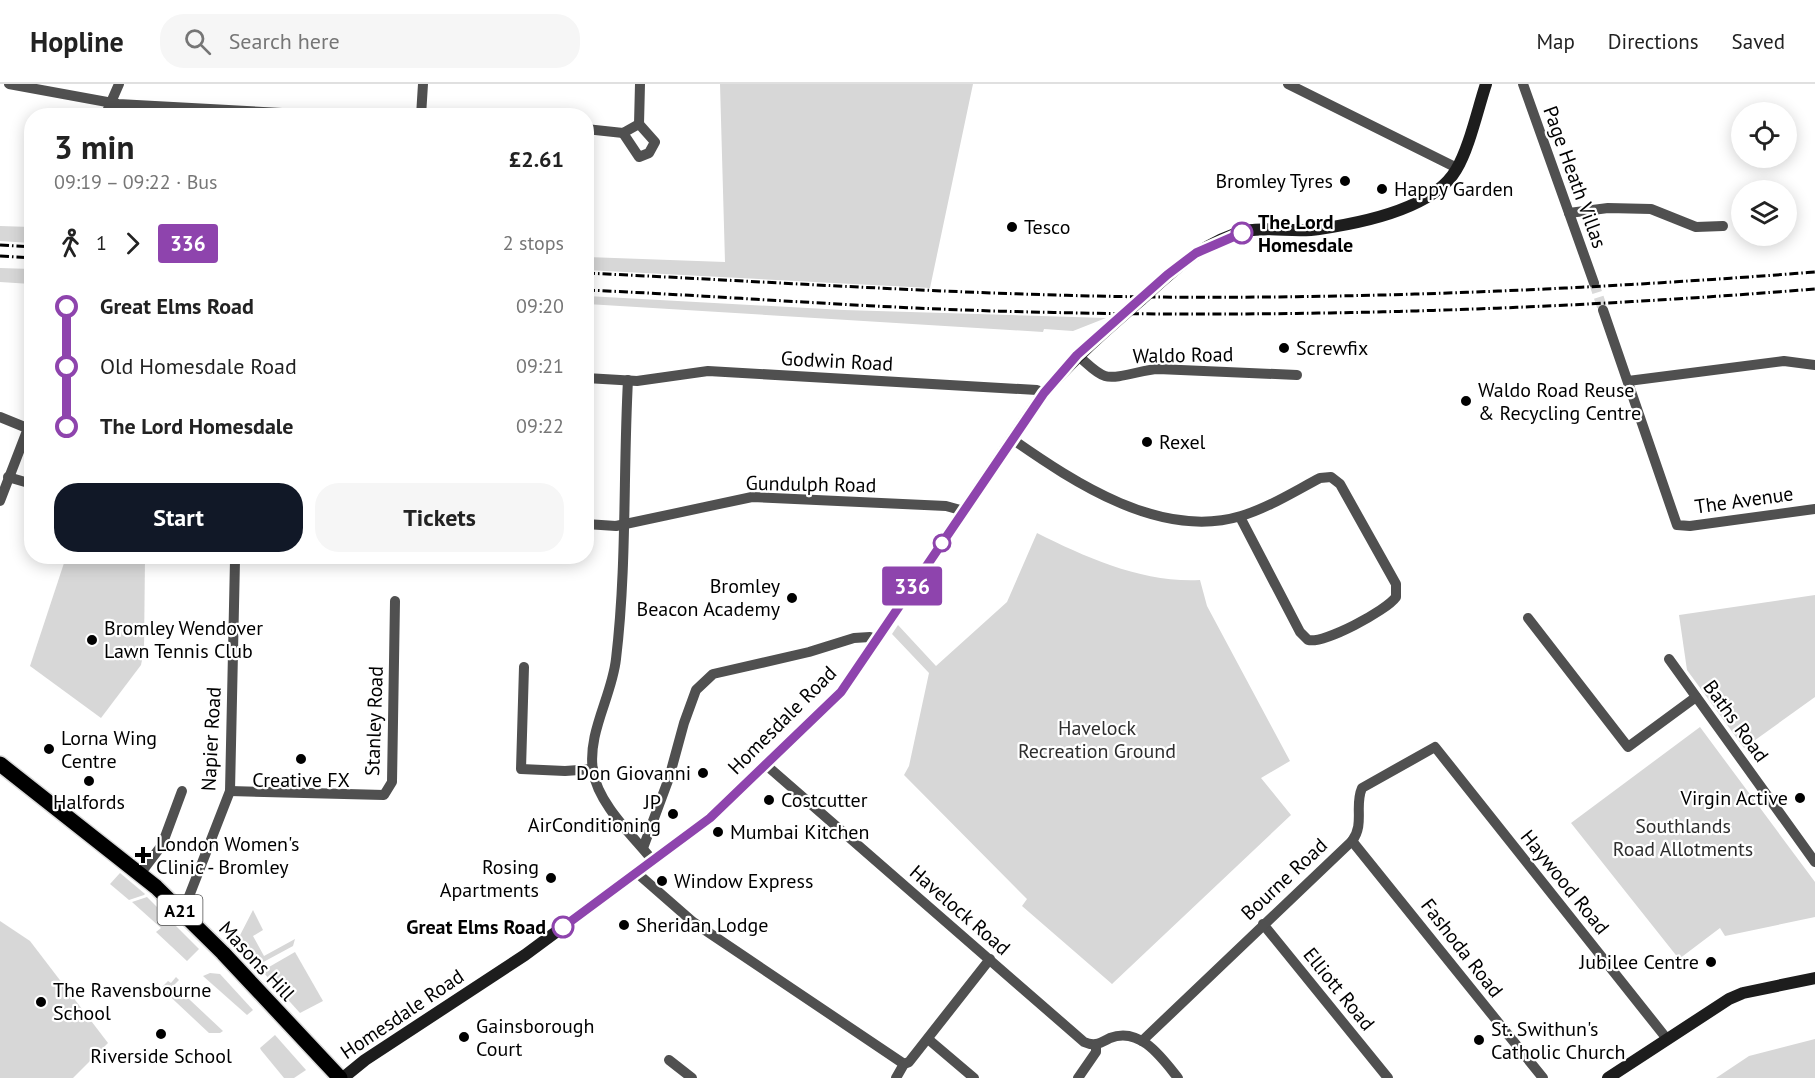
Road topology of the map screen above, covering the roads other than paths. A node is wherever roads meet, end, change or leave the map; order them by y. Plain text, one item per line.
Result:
1 (9, 84) edge
2 (119, 84) edge
3 (423, 84) edge
4 (640, 84) edge
5 (1288, 84) edge
6 (1486, 84) edge
7 (1523, 84) edge
8 (110, 102) junction
9 (108, 108) edge
10 (208, 108) edge
11 (422, 108) edge
12 (639, 124) junction
13 (594, 130) edge
14 (623, 133) junction
15 (1458, 168) junction
16 (1569, 213) junction
17 (1723, 226) dead end
18 (1594, 283) tunnel mouth
19 (1603, 310) tunnel mouth
20 (1077, 355) junction
21 (1815, 365) edge
22 (1297, 375) dead end
23 (594, 378) edge
24 (628, 380) junction
25 (1628, 381) junction
26 (1044, 393) junction
27 (0, 417) edge
28 (24, 422) edge
29 (24, 436) edge
30 (1012, 439) junction
31 (8, 477) junction
32 (24, 482) edge
33 (0, 501) edge
34 (1815, 509) edge
35 (964, 511) junction
36 (1240, 517) junction
37 (622, 524) junction
38 (594, 525) edge
39 (235, 564) edge
40 (395, 601) dead end
41 (1528, 618) dead end
42 (876, 641) junction
43 (1669, 659) dead end
44 (524, 667) dead end
45 (1696, 697) junction
46 (1435, 747) joint
47 (0, 764) edge
48 (766, 765) junction
49 (593, 769) junction
50 (182, 790) dead end
51 (230, 790) junction
52 (1352, 841) junction
53 (643, 848) junction
54 (653, 861) junction
55 (1815, 862) edge
56 (637, 873) junction
57 (140, 874) junction
58 (180, 910) junction
59 (1263, 924) junction
60 (990, 959) junction
61 (1815, 978) edge
62 (928, 1039) junction
63 (1667, 1039) junction
64 (1142, 1041) junction
65 (1096, 1045) junction
66 (669, 1060) dead end
67 (904, 1064) junction
68 (341, 1078) edge
69 (692, 1078) edge
70 (896, 1078) edge
71 (974, 1078) edge
72 (1078, 1078) edge
73 (1178, 1078) edge
74 (1388, 1078) edge
75 (1543, 1078) edge
76 (1608, 1078) edge

1 - 8 street
2 - 8 street
3 - 11 street
4 - 12 street
5 - 15 street
6 - 15 main road, Homesdale Road
7 - 16 street, Page Heath Villas
8 - 9 street
8 - 10 street
12 - 14 street
12 - 14 street
13 - 14 street
15 - 20 main road, Homesdale Road
16 - 17 street
16 - 18 street, Page Heath Villas
19 - 25 street
20 - 22 street, Waldo Road
20 - 26 main road, Homesdale Road
21 - 25 street
23 - 24 street, Godwin Road
24 - 26 street, Godwin Road
24 - 37 street
25 - 34 street, The Avenue
26 - 30 main road, Homesdale Road
27 - 28 street
29 - 31 street
30 - 35 main road, Homesdale Road
30 - 36 street
31 - 32 street
31 - 33 street
35 - 37 street, Gundulph Road
35 - 42 main road, Homesdale Road
36 - 36 street
37 - 38 street, Gundulph Road
37 - 49 street
39 - 51 street, Napier Road
40 - 51 street, Stanley Road
41 - 45 street
42 - 48 main road, Homesdale Road
42 - 53 street
43 - 45 street, Baths Road
44 - 49 street
45 - 55 street, Baths Road
46 - 52 street, Bourne Road
46 - 63 street, Haywood Road
47 - 57 main road, Masons Hill / A21
48 - 54 main road, Homesdale Road
48 - 60 street, Havelock Road
49 - 53 street
50 - 57 street
51 - 58 street, Napier Road
52 - 59 street, Bourne Road
52 - 75 street, Fashoda Road
53 - 54 street
54 - 56 main road, Homesdale Road
56 - 67 street
56 - 68 main road, Homesdale Road
57 - 58 main road, Masons Hill / A21
58 - 68 main road, Masons Hill / A21
59 - 64 street, Bourne Road
59 - 74 street, Elliott Road
60 - 62 street
60 - 65 street, Havelock Road
61 - 63 main road
62 - 67 street
62 - 71 street
63 - 76 main road
64 - 65 street
64 - 73 street
65 - 72 street
66 - 69 street
67 - 70 street

